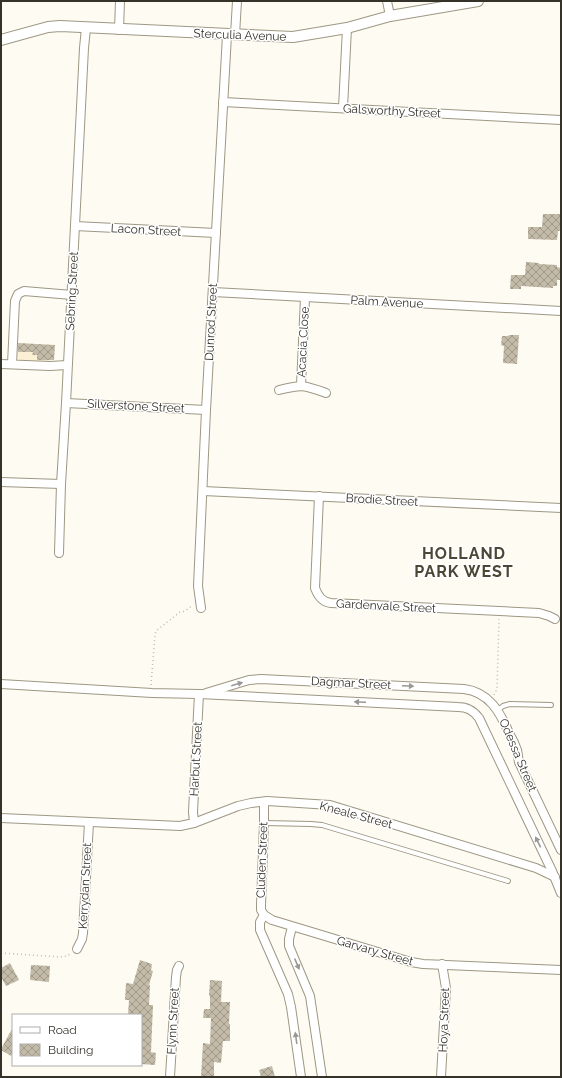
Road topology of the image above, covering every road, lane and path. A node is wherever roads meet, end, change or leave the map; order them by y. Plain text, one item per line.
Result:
1 (120, 1) edge
2 (237, 1) edge
3 (387, 1) edge
4 (478, 1) edge
5 (390, 16) junction
6 (86, 28) junction
7 (347, 28) junction
8 (119, 30) junction
9 (231, 35) junction
10 (1, 40) edge
11 (223, 102) junction
12 (343, 108) junction
13 (561, 120) edge
14 (75, 226) junction
15 (216, 233) junction
16 (213, 292) junction
17 (72, 295) junction
18 (305, 298) junction
19 (561, 311) edge
20 (1, 364) edge
21 (12, 364) junction
22 (67, 365) junction
23 (301, 385) junction
24 (279, 390) dead end
25 (326, 392) dead end
26 (66, 403) junction
27 (206, 410) junction
28 (1, 482) edge
29 (61, 484) junction
30 (203, 491) junction
31 (319, 496) junction
32 (561, 508) edge
33 (59, 553) dead end
34 (200, 604) joint
35 (499, 612) junction
36 (555, 619) dead end
37 (1, 684) edge
38 (152, 694) junction
39 (199, 694) junction
40 (488, 701) junction
41 (551, 704) dead end
42 (498, 710) junction
43 (479, 718) joint
44 (264, 802) junction
45 (1, 818) edge
46 (89, 822) junction
47 (194, 823) junction
48 (264, 823) junction
49 (561, 850) edge
50 (558, 879) edge
51 (508, 881) dead end
52 (561, 893) edge
53 (264, 915) junction
54 (292, 927) junction
55 (76, 949) dead end
56 (1, 953) edge
57 (67, 956) dead end
58 (442, 964) junction
59 (179, 966) dead end
60 (561, 970) edge
61 (170, 1077) edge
62 (301, 1077) edge
63 (322, 1077) edge
64 (441, 1077) edge

1 - 8 street
2 - 9 street, Dunrod Street
3 - 5 street
4 - 5 street, Sterculia Avenue
5 - 7 street, Sterculia Avenue
6 - 8 street, Sterculia Avenue
6 - 10 street, Sterculia Avenue
6 - 14 street, Sebring Street
7 - 9 street, Sterculia Avenue
7 - 12 street
8 - 9 street, Sterculia Avenue
9 - 11 street, Dunrod Street
11 - 12 street, Galsworthy Street
11 - 15 street, Dunrod Street
12 - 13 street, Galsworthy Street
14 - 15 street, Lacon Street
14 - 17 street, Sebring Street
15 - 16 street, Dunrod Street
16 - 18 street, Palm Avenue
16 - 27 street, Dunrod Street
17 - 21 street
17 - 22 street, Sebring Street
18 - 19 street, Palm Avenue
18 - 23 street, Acacia Close
20 - 21 street
21 - 22 street
22 - 26 street, Sebring Street
23 - 24 street, Acacia Close
23 - 25 street, Acacia Close
26 - 27 street, Silverstone Street
26 - 29 street, Sebring Street
27 - 30 street, Dunrod Street
28 - 29 street
29 - 33 street, Sebring Street
30 - 31 street, Brodie Street
30 - 34 street, Dunrod Street
31 - 32 street, Brodie Street
31 - 35 street, Gardenvale Street
34 - 38 path
35 - 36 street, Gardenvale Street
35 - 40 path
37 - 38 street, Dagmar Street
38 - 39 street, Dagmar Street
39 -> 40 street, Dagmar Street
43 -> 39 street, Dagmar Street
39 - 47 street, Harbut Street
40 - 42 street, Dagmar Street
41 - 42 lane, Odessa Street
42 - 49 street, Odessa Street
50 -> 43 street, Odessa Street
44 - 47 street, Kneale Street
44 - 48 street, Cluden Street
44 - 50 street, Kneale Street
45 - 46 street, Kneale Street
46 - 47 street, Kneale Street
46 - 55 street, Kerrydan Street
48 - 51 lane, Kneale Street
48 - 53 street, Cluden Street
50 - 52 street, Odessa Street
53 - 54 street, Garvary Street
62 -> 53 street, Cluden Street
54 - 58 street, Garvary Street
54 -> 63 street
56 - 57 path
58 - 60 street, Garvary Street
58 - 64 street, Hoya Street
59 - 61 street, Flynn Street

